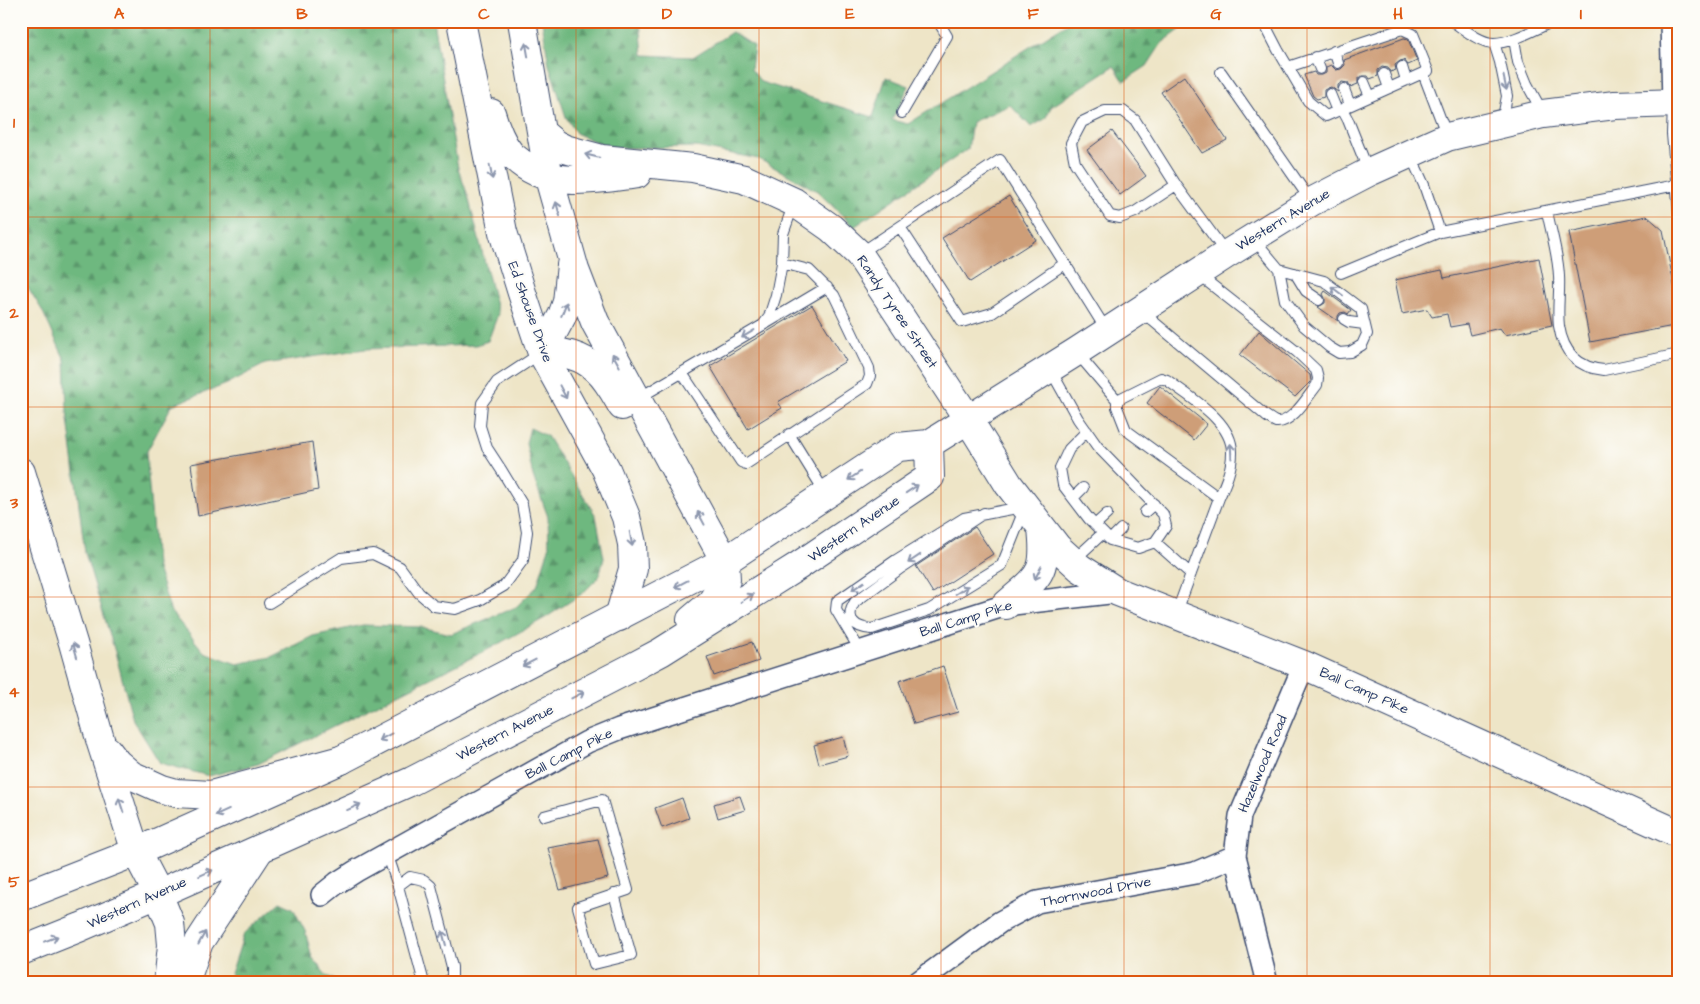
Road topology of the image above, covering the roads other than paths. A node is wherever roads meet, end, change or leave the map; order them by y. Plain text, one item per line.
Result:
1 (461, 21) edge
2 (466, 21) edge
3 (522, 21) edge
4 (938, 21) edge
5 (1263, 21) edge
6 (1452, 21) edge
7 (1471, 21) edge
8 (1554, 21) edge
9 (1670, 21) edge
10 (1476, 36) junction
11 (1514, 39) junction
12 (1494, 43) junction
13 (1353, 45) junction
14 (1334, 51) junction
15 (1356, 56) dead end
16 (1315, 57) junction
17 (1338, 63) dead end
18 (1288, 67) junction
19 (1402, 67) dead end
20 (1320, 69) dead end
21 (1221, 72) dead end
22 (1422, 73) junction
23 (1384, 74) dead end
24 (1406, 80) junction
25 (1364, 82) dead end
26 (1389, 88) junction
27 (1344, 89) dead end
28 (1330, 94) dead end
29 (1370, 96) junction
30 (1676, 103) edge
31 (1343, 109) junction
32 (902, 113) dead end
33 (1543, 114) junction
34 (1502, 124) junction
35 (542, 133) junction
36 (1447, 137) junction
37 (1410, 154) junction
38 (675, 167) junction
39 (1369, 172) junction
40 (549, 178) junction
41 (1176, 185) junction
42 (1676, 185) junction
43 (794, 202) junction
44 (1311, 202) junction
45 (1547, 211) junction
46 (1679, 213) edge
47 (900, 227) junction
48 (1440, 232) junction
49 (1253, 238) junction
50 (859, 254) junction
51 (1227, 254) junction
52 (572, 260) junction
53 (782, 263) junction
54 (1064, 264) junction
55 (1279, 269) junction
56 (1197, 273) junction
57 (1295, 273) junction
58 (1341, 273) dead end
59 (827, 287) junction
60 (1319, 300) dead end
61 (1140, 311) junction
62 (1344, 320) dead end
63 (1364, 324) junction
64 (763, 325) junction
65 (1107, 332) junction
66 (1076, 352) junction
67 (542, 353) junction
68 (1679, 354) edge
69 (1050, 369) junction
70 (682, 373) junction
71 (637, 400) junction
72 (1117, 400) junction
73 (968, 419) junction
74 (1087, 431) junction
75 (789, 434) junction
76 (929, 444) junction
77 (1111, 460) junction
78 (1103, 468) dead end
79 (21, 472) edge
80 (1136, 486) junction
81 (1082, 488) dead end
82 (687, 492) junction
83 (1128, 494) dead end
84 (827, 495) junction
85 (1073, 498) junction
86 (1219, 498) junction
87 (1154, 504) junction
88 (1025, 506) junction
89 (1145, 512) dead end
90 (984, 513) junction
91 (1107, 514) dead end
92 (1095, 526) junction
93 (1042, 528) junction
94 (1121, 529) dead end
95 (1106, 537) junction
96 (1154, 542) junction
97 (725, 561) junction
98 (1072, 562) junction
99 (1191, 574) junction
100 (1118, 592) junction
101 (269, 603) dead end
102 (1006, 605) junction
103 (1175, 615) junction
104 (620, 617) junction
105 (661, 652) junction
106 (861, 652) junction
107 (1304, 665) junction
108 (101, 743) junction
109 (341, 760) junction
110 (544, 816) dead end
111 (1679, 834) edge
112 (260, 850) junction
113 (136, 852) junction
114 (387, 853) junction
115 (1235, 856) junction
116 (398, 886) junction
117 (158, 894) junction
118 (614, 894) junction
119 (322, 895) dead end
120 (21, 898) edge
121 (21, 950) edge
122 (168, 983) edge
123 (185, 983) edge
124 (424, 983) edge
125 (446, 983) edge
126 (917, 983) edge
127 (1267, 983) edge

1 -> 67 main road, Ed Shouse Drive
2 - 40 main road
35 -> 3 main road
4 - 32 lane
5 - 18 lane
6 - 10 lane
7 - 10 lane
8 - 11 lane
9 - 30 street
10 - 12 lane
11 - 12 lane
11 - 33 lane
12 -> 34 lane
13 - 14 lane
13 - 15 lane
13 - 22 lane
14 - 16 lane
14 - 17 lane
16 - 18 lane
16 - 20 lane
18 - 31 lane
19 - 24 lane
21 - 44 lane
22 - 24 lane
22 - 36 lane
23 - 26 lane
24 - 26 lane
25 - 29 lane
26 - 29 lane
27 - 31 lane
28 - 31 lane
29 - 31 lane
30 - 33 main road, Western Avenue
30 - 42 lane
31 - 39 lane
33 - 34 main road, Western Avenue
34 - 36 main road, Western Avenue
38 -> 35 main road, Randy Tyree Street
35 - 40 main road
36 - 37 main road, Western Avenue
37 - 39 main road, Western Avenue
37 - 48 lane
38 - 40 main road, Randy Tyree Street
38 - 43 main road, Randy Tyree Street
39 - 44 main road, Western Avenue
52 -> 40 main road
41 - 41 lane
41 - 51 lane
42 - 45 lane
42 - 46 lane
43 - 50 main road, Randy Tyree Street
43 - 53 lane
44 - 49 main road, Western Avenue
45 - 48 lane
45 - 68 lane
47 - 50 lane
47 - 54 lane
47 - 54 lane
48 - 58 lane
49 - 51 main road, Western Avenue
49 - 55 lane
50 - 73 main road, Randy Tyree Street
51 - 56 main road, Western Avenue
67 -> 52 main road
71 -> 52 main road
53 - 59 lane
53 - 64 lane
54 - 65 lane
55 - 57 lane
55 - 63 lane
56 - 61 main road, Western Avenue
56 - 61 lane
57 - 60 lane
63 -> 57 lane
59 - 64 lane
59 - 75 lane
61 - 65 main road, Western Avenue
62 - 63 lane
64 -> 70 lane
65 - 66 main road, Western Avenue
66 - 69 main road, Western Avenue
66 - 72 lane
67 - 82 main road
67 - 101 lane
67 -> 104 main road, Ed Shouse Drive
69 - 73 main road, Western Avenue
69 - 74 lane
70 - 71 lane
70 - 75 lane
71 - 82 main road
72 - 86 lane
86 -> 72 lane
73 - 76 main road, Western Avenue
73 - 88 main road, Randy Tyree Street
74 - 77 lane
74 - 85 lane
75 - 84 lane
76 -> 84 main road, Western Avenue
105 -> 76 main road, Western Avenue
77 - 78 lane
77 - 80 lane
108 -> 79 main road
80 - 83 lane
80 - 87 lane
81 - 85 lane
97 -> 82 main road
84 - 97 main road, Western Avenue
85 - 92 lane
86 - 99 lane
87 - 89 lane
87 - 96 lane
88 - 90 lane
90 -> 88 lane
88 - 93 main road, Randy Tyree Street
90 -> 106 lane
91 - 92 lane
92 - 95 lane
93 - 98 main road, Randy Tyree Street
93 -> 102 main road
94 - 95 lane
95 - 96 lane
95 - 98 lane
96 - 99 lane
97 -> 104 main road, Western Avenue
97 - 105 main road
98 - 100 main road, Randy Tyree Street
99 - 103 lane
100 - 102 street, Ball Camp Pike
100 - 103 main road, Ball Camp Pike
102 - 106 street, Ball Camp Pike
103 - 107 main road, Ball Camp Pike
104 -> 109 main road, Western Avenue
112 -> 105 main road, Western Avenue
106 - 114 street, Ball Camp Pike
107 - 111 main road, Ball Camp Pike
107 - 115 street, Hazelwood Road
108 - 109 main road
113 -> 108 main road
109 -> 113 main road, Western Avenue
110 - 118 lane
117 -> 112 main road, Western Avenue
123 -> 112 main road
113 - 117 main road
113 - 120 main road, Western Avenue
114 - 116 lane
114 - 119 street, Ball Camp Pike
115 - 126 street, Thornwood Drive
115 - 127 street, Hazelwood Road
116 - 124 lane
125 -> 116 lane
121 -> 117 main road, Western Avenue
117 - 122 main road
118 - 118 lane

